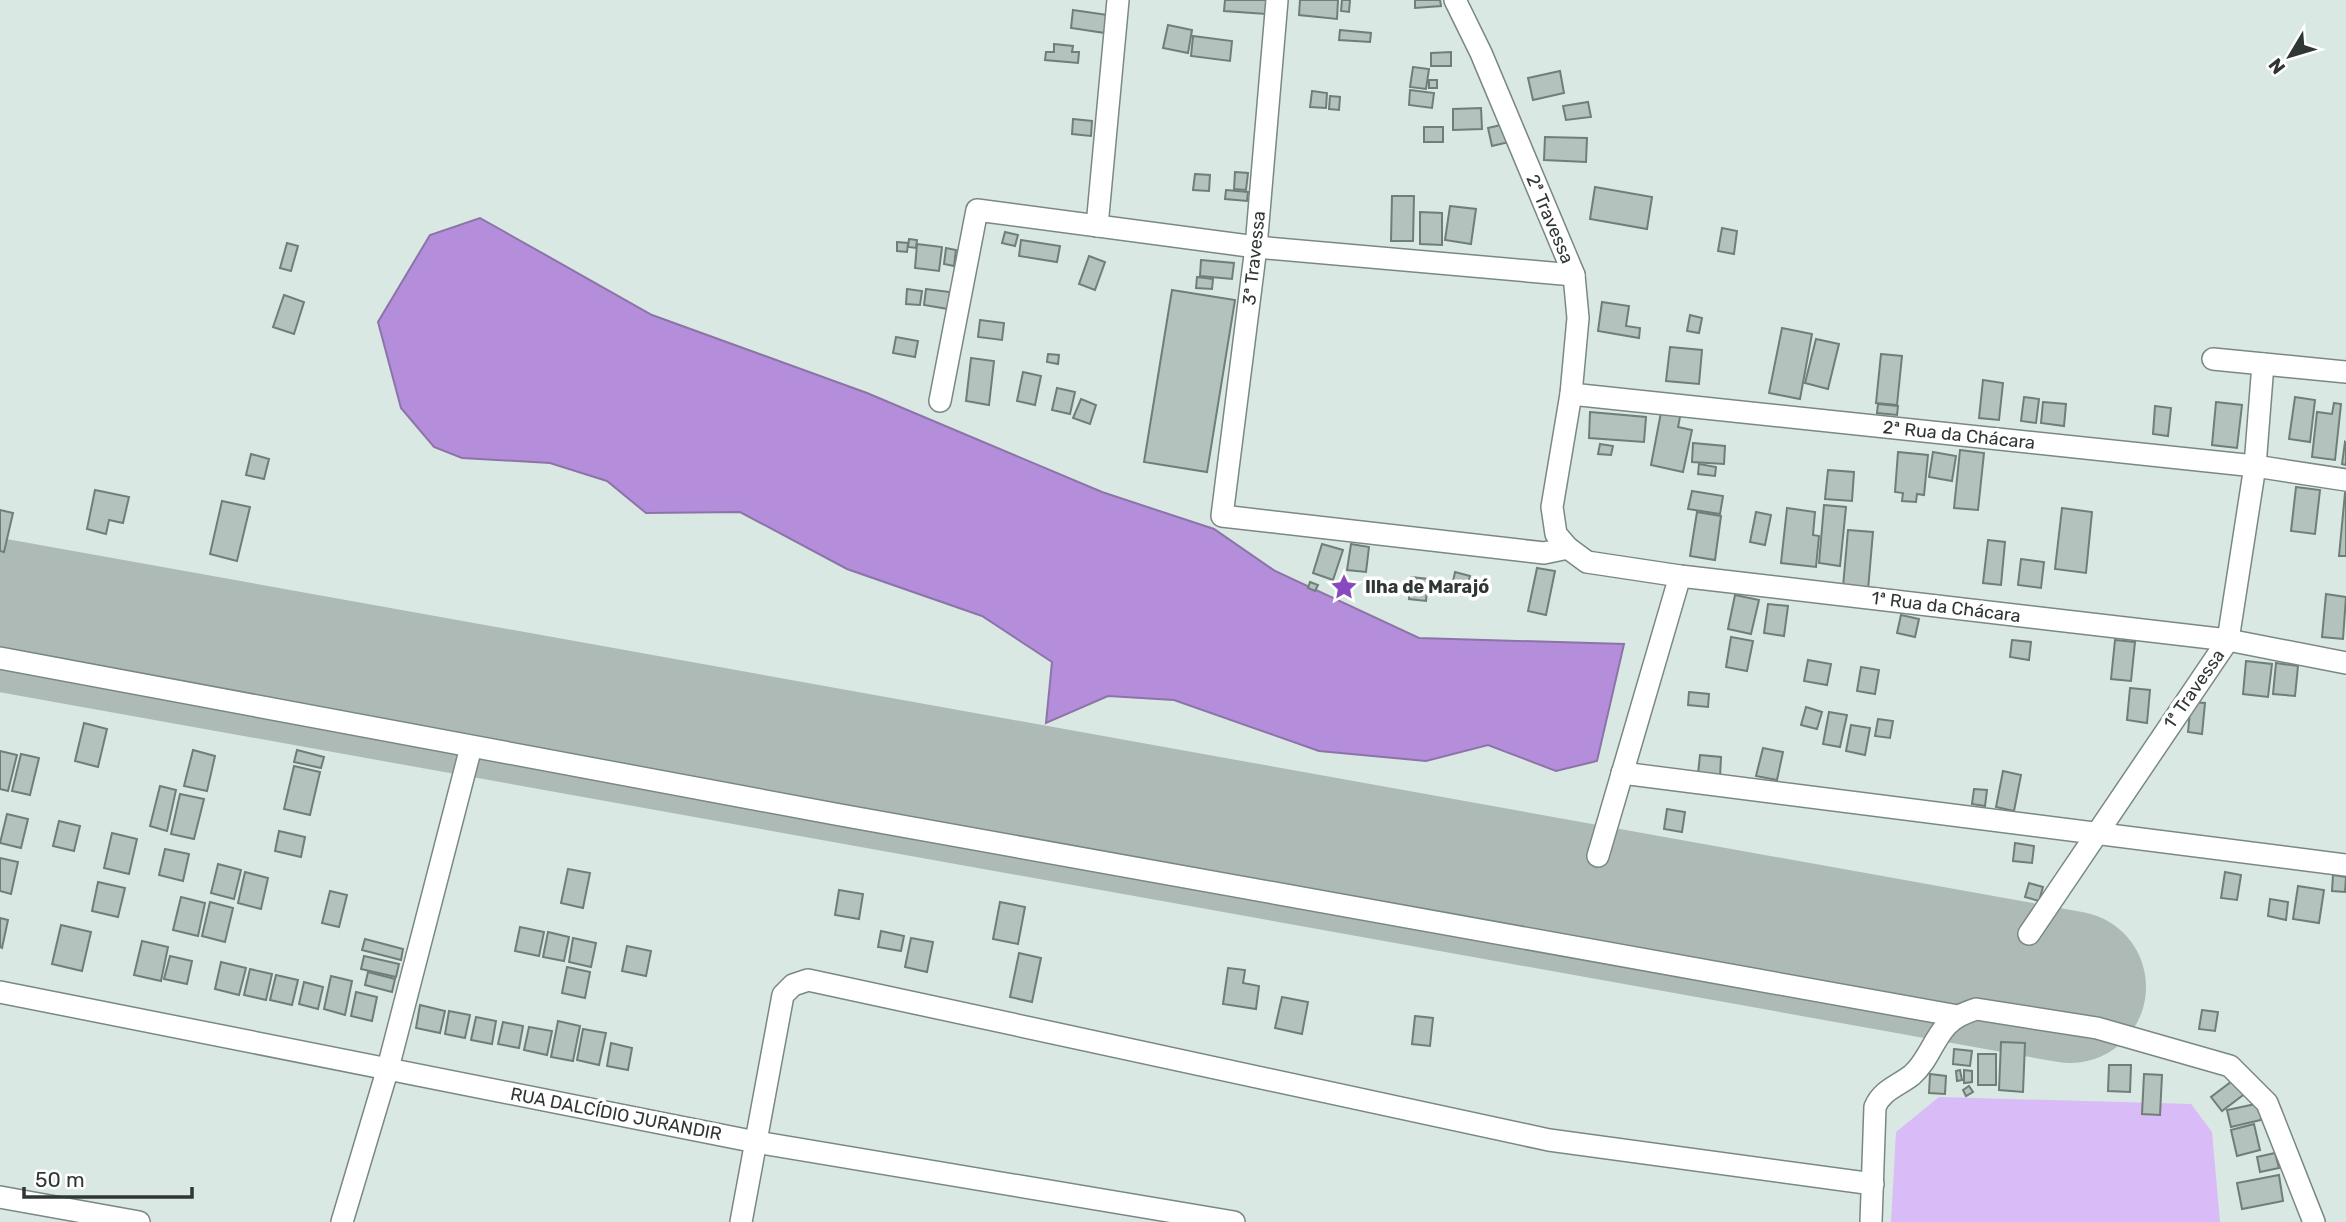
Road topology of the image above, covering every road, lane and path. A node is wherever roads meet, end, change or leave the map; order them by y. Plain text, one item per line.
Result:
1 (1118, 0) edge
2 (1277, 0) edge
3 (1455, 0) edge
4 (1097, 226) junction
5 (1256, 247) junction
6 (1574, 275) junction
7 (2213, 359) dead end
8 (2263, 364) junction
9 (2346, 372) edge
10 (1571, 394) junction
11 (940, 401) dead end
12 (2255, 466) junction
13 (2346, 480) edge
14 (1562, 541) junction
15 (1680, 576) junction
16 (2228, 640) junction
17 (0, 658) edge
18 (2346, 663) edge
19 (471, 747) junction
20 (1622, 773) junction
21 (2095, 832) junction
22 (1598, 856) dead end
23 (2346, 865) edge
24 (2029, 934) dead end
25 (0, 992) edge
26 (1958, 1016) junction
27 (388, 1068) junction
28 (756, 1142) junction
29 (1873, 1184) junction
30 (0, 1197) edge
31 (139, 1222) edge
32 (342, 1222) edge
33 (741, 1222) edge
34 (1234, 1222) edge
35 (1871, 1222) edge
36 (2314, 1222) edge

1 - 4 street
2 - 5 street, 3ª Travessa
3 - 6 street, 2ª Travessa
4 - 5 street
4 - 11 street
5 - 6 street
5 - 14 street, 3ª Travessa
6 - 10 street, 2ª Travessa
7 - 8 street
8 - 9 street
8 - 12 street, 1ª Travessa
10 - 12 street, 2ª Rua da Chácara
10 - 14 street, 2ª Travessa
12 - 13 street, 2ª Rua da Chácara
12 - 16 street, 1ª Travessa
14 - 15 street, 1ª Rua da Chácara
15 - 16 street, 1ª Rua da Chácara
15 - 20 street
16 - 18 street, 1ª Rua da Chácara
16 - 21 street, 1ª Travessa
17 - 19 street
19 - 26 street
19 - 27 street
20 - 21 street
20 - 22 street
21 - 23 street
21 - 24 street, 1ª Travessa
25 - 27 street, RUA DALCÍDIO JURANDIR
26 - 29 street
26 - 36 street
27 - 28 street, RUA DALCÍDIO JURANDIR
27 - 32 street
28 - 29 street
28 - 33 street
28 - 34 street, RUA DALCÍDIO JURANDIR
29 - 35 street
30 - 31 street

